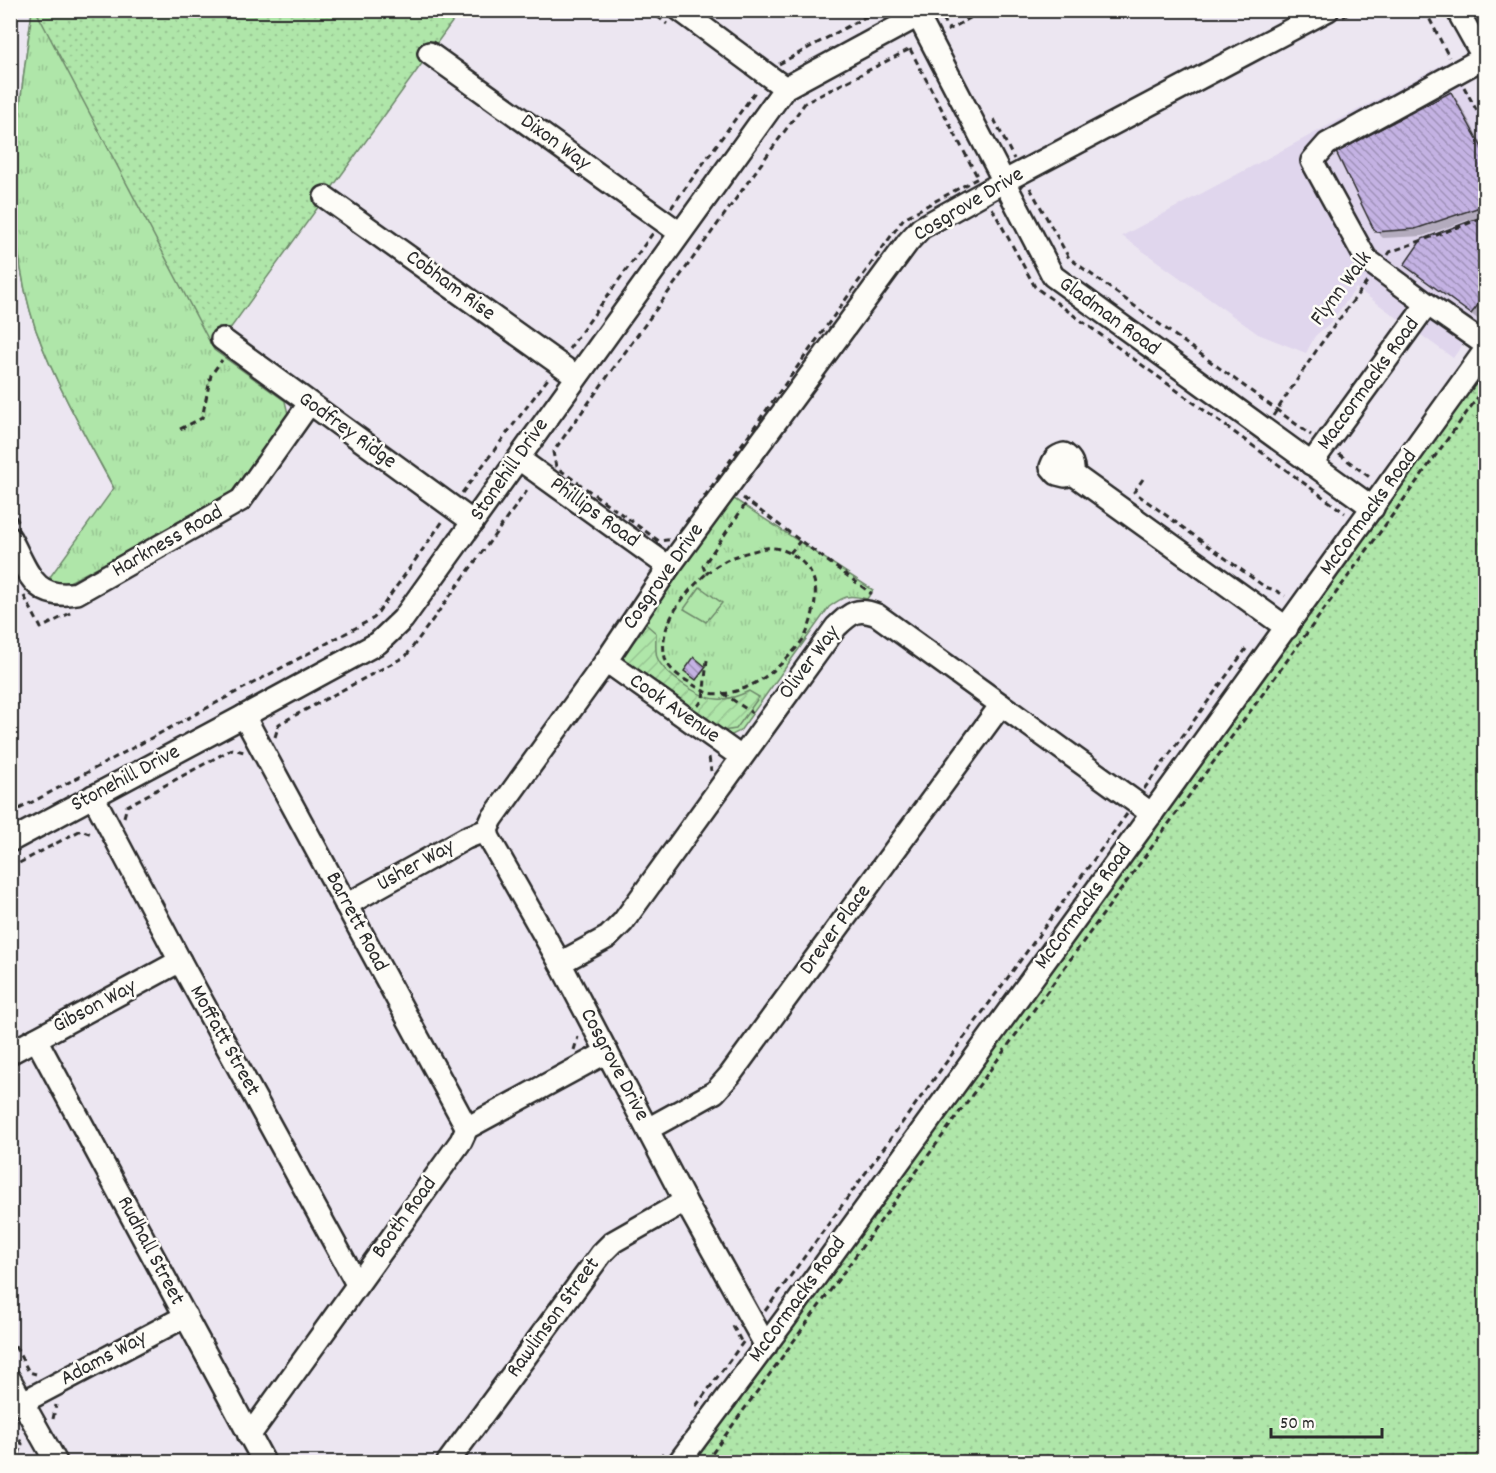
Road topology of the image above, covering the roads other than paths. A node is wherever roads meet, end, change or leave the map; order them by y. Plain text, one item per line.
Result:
1 (680, 10) edge
2 (1457, 10) edge
3 (921, 12) edge
4 (1331, 16) edge
5 (429, 52) dead end
6 (1484, 60) edge
7 (785, 88) junction
8 (1007, 190) junction
9 (325, 197) dead end
10 (680, 233) junction
11 (1427, 304) junction
12 (227, 343) road end
13 (1485, 347) edge
14 (576, 376) junction
15 (309, 404) junction
16 (519, 459) junction
17 (1311, 464) junction
18 (1073, 474) dead end
19 (1358, 506) junction
20 (473, 522) junction
21 (10, 538) edge
22 (669, 567) junction
23 (1278, 622) junction
24 (606, 661) junction
25 (1001, 705) junction
26 (244, 716) junction
27 (741, 757) junction
28 (93, 796) junction
29 (1144, 808) junction
30 (487, 830) junction
31 (10, 841) edge
32 (346, 904) junction
33 (180, 961) junction
34 (560, 963) junction
35 (36, 1039) junction
36 (607, 1052) junction
37 (10, 1053) edge
38 (467, 1128) junction
39 (648, 1129) junction
40 (685, 1201) junction
41 (357, 1284) junction
42 (186, 1316) junction
43 (766, 1346) junction
44 (10, 1380) edge
45 (22, 1402) junction
46 (249, 1436) junction
47 (671, 1458) edge
48 (48, 1460) edge
49 (264, 1462) edge
50 (448, 1462) edge

1 - 7 street
2 - 6 street
3 - 7 street, Stonehill Drive
3 - 8 street, Gladman Road
4 - 8 street, Cosgrove Drive
5 - 10 street, Dixon Way
6 - 11 street
7 - 10 street, Stonehill Drive
8 - 17 street, Gladman Road
8 - 22 street, Cosgrove Drive
9 - 14 street, Cobham Rise
10 - 14 street, Stonehill Drive
11 - 13 street, Maccormacks Road
11 - 17 street, Maccormacks Road
12 - 15 street, Godfrey Ridge
13 - 19 street, McCormacks Road
14 - 16 street, Stonehill Drive
15 - 20 street, Godfrey Ridge
15 - 21 street, Harkness Road
16 - 20 street, Stonehill Drive
16 - 22 street, Phillips Road
17 - 19 street, Gladman Road
18 - 23 street
19 - 23 street, McCormacks Road
20 - 26 street, Stonehill Drive
22 - 24 street, Cosgrove Drive
23 - 29 street, McCormacks Road
24 - 27 street, Cook Avenue
24 - 30 street, Cosgrove Drive
25 - 27 street, Oliver Way
25 - 29 street, Oliver Way
25 - 39 street, Drever Place
26 - 28 street, Stonehill Drive
26 - 32 street, Barrett Road
27 - 34 street, Oliver Way
28 - 31 street, Stonehill Drive
28 - 33 street, Moffatt Street
29 - 43 street, McCormacks Road
30 - 32 street, Usher Way
30 - 34 street, Cosgrove Drive
32 - 38 street, Barrett Road
33 - 35 street, Gibson Way
33 - 41 street, Moffatt Street
34 - 36 street, Cosgrove Drive
35 - 37 street, Gibson Way
35 - 42 street, Rudhall Street
36 - 38 street
36 - 39 street, Cosgrove Drive
38 - 41 street, Booth Road
39 - 40 street, Cosgrove Drive
40 - 43 street, Cosgrove Drive
40 - 50 street, Rawlinson Street
41 - 46 street, Booth Road
42 - 45 street, Adams Way
42 - 46 street, Rudhall Street
43 - 47 street, McCormacks Road
44 - 45 street
45 - 48 street
46 - 49 street, Rudhall Street

